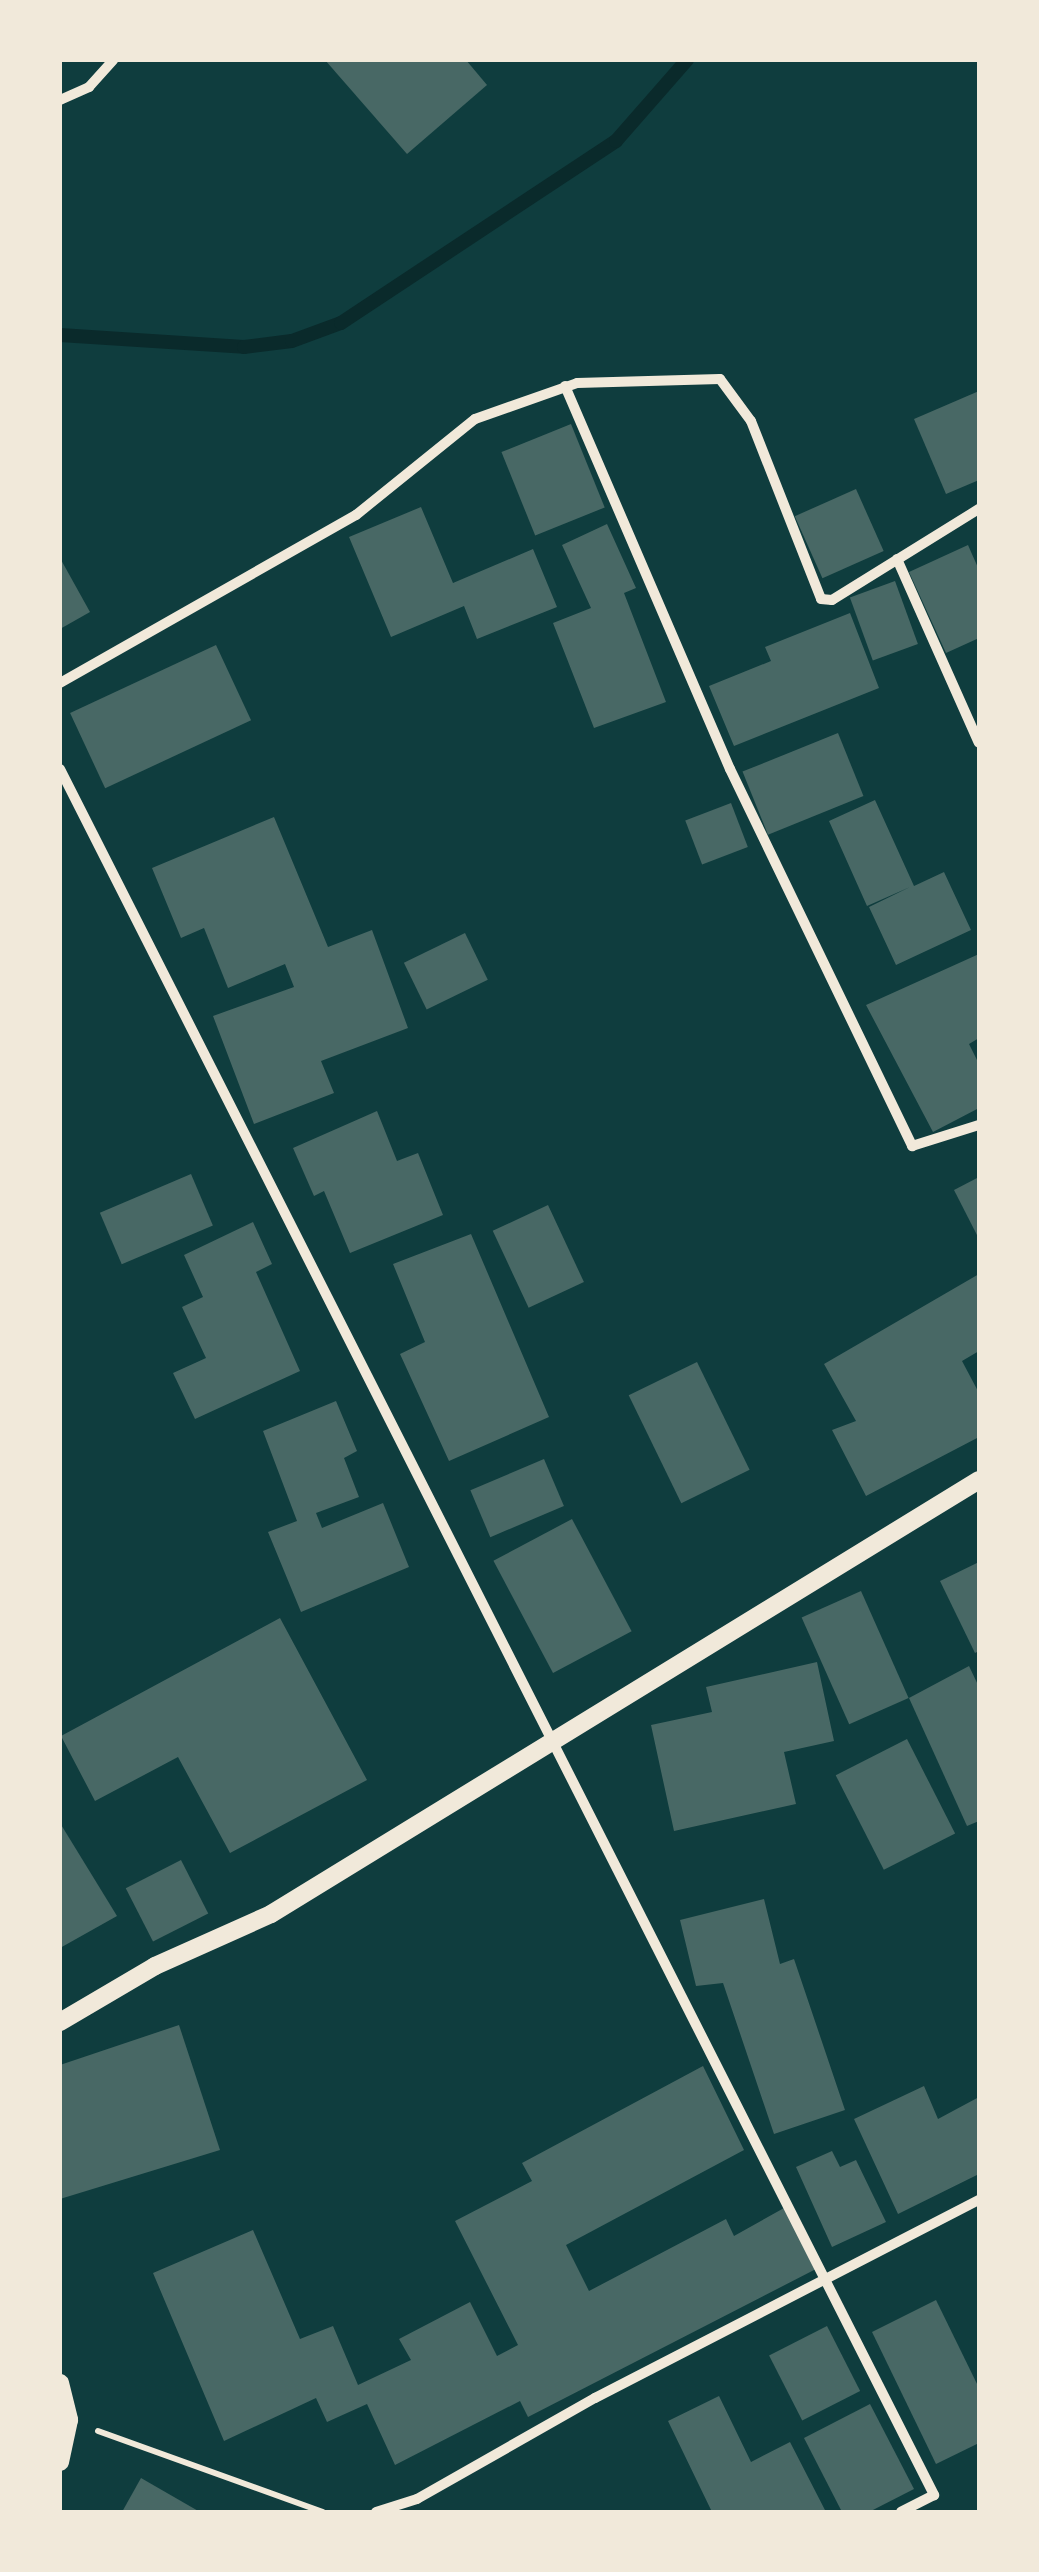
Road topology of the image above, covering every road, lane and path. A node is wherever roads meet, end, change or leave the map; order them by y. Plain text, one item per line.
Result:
1 (112, 60) edge
2 (60, 100) edge
3 (565, 386) junction
4 (979, 509) edge
5 (897, 559) junction
6 (60, 683) edge
7 (979, 743) edge
8 (60, 770) edge
9 (979, 1125) edge
10 (979, 1480) edge
11 (551, 1743) junction
12 (60, 2022) edge
13 (979, 2200) edge
14 (826, 2279) junction
15 (60, 2383) edge
16 (69, 2420) junction
17 (60, 2462) edge
18 (323, 2512) edge
19 (376, 2512) edge
20 (901, 2512) edge

1 - 2 street
3 - 5 street
3 - 6 street
3 - 9 street
4 - 5 street
5 - 7 street
8 - 11 street
10 - 11 street
11 - 12 street
11 - 14 street
13 - 14 street
14 - 19 street
14 - 20 street
15 - 16 street
16 - 17 street
16 - 18 path

